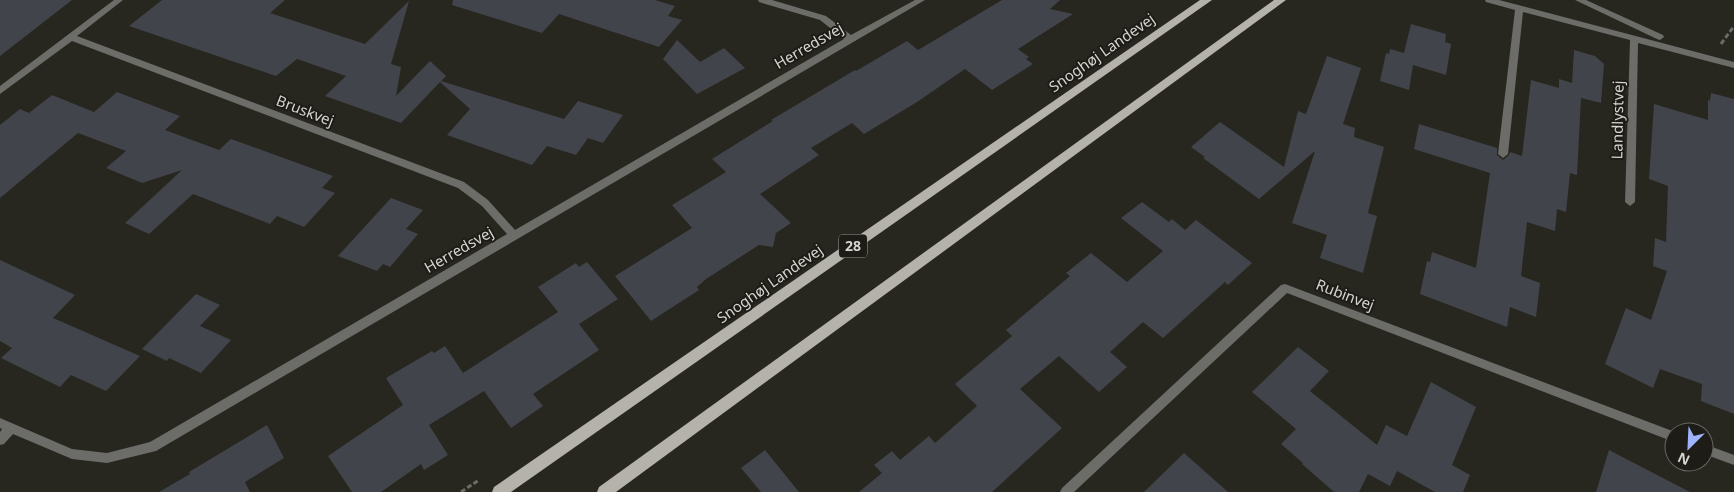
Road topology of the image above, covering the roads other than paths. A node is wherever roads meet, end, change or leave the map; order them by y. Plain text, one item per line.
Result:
1 (119, 0) edge
2 (762, 0) edge
3 (921, 0) edge
4 (1207, 0) edge
5 (1281, 0) edge
6 (1489, 0) edge
7 (1579, 0) edge
8 (1519, 8) junction
9 (71, 37) junction
10 (1660, 37) dead end
11 (850, 39) junction
12 (1634, 39) junction
13 (1734, 65) edge
14 (0, 91) edge
15 (1503, 154) dead end
16 (1630, 202) dead end
17 (514, 235) junction
18 (5, 426) edge
19 (1664, 433) edge
20 (0, 440) edge
21 (1714, 452) edge
22 (1734, 460) edge
23 (499, 492) edge
24 (604, 492) edge
25 (1066, 492) edge

1 - 9 street
2 - 11 street
3 - 11 street, Herredsvej
4 - 23 main road, Snoghøj Landevej / 28
5 - 24 main road
6 - 8 street
7 - 10 street
8 - 12 street
8 - 15 street
9 - 14 street
9 - 17 street, Bruskvej
11 - 17 street, Herredsvej
12 - 13 street
12 - 16 street, Landlystvej
17 - 18 street, Herredsvej
18 - 20 street
19 - 25 street, Rubinvej
21 - 22 street

